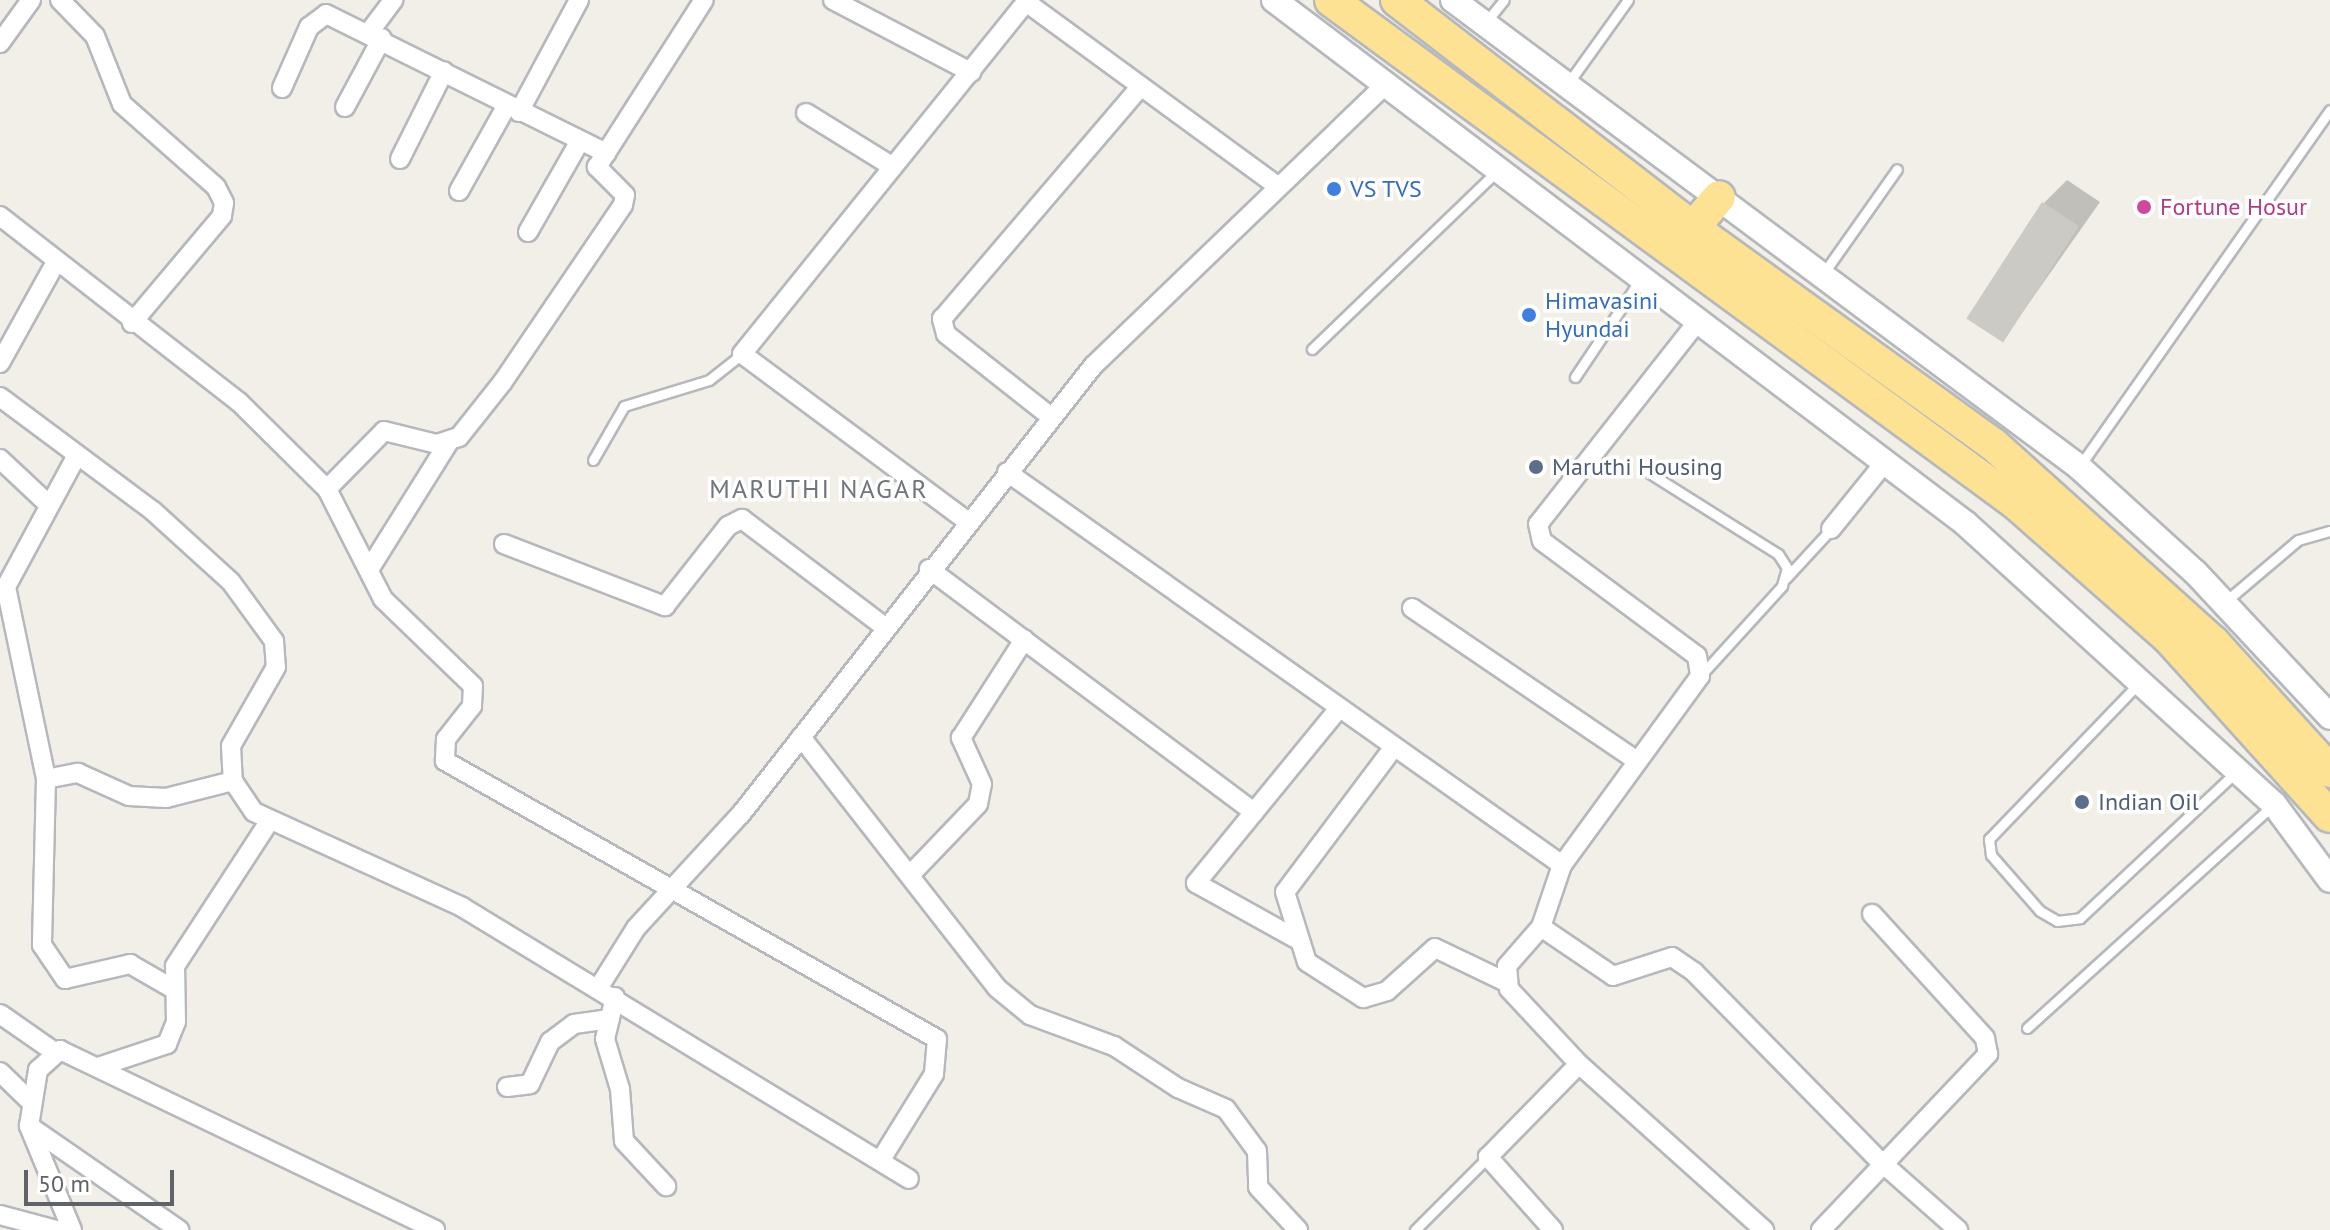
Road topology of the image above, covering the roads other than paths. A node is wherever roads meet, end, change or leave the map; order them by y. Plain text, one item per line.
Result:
1 (60, 0) edge
2 (393, 0) edge
3 (579, 0) edge
4 (704, 0) edge
5 (833, 0) edge
6 (1274, 0) edge
7 (1331, 0) edge
8 (1397, 0) edge
9 (1453, 0) edge
10 (1504, 0) edge
11 (1628, 0) edge
12 (1027, 1) edge
13 (24, 3) edge
14 (1486, 22) junction
15 (376, 34) junction
16 (0, 43) edge
17 (444, 71) junction
18 (971, 72) junction
19 (1569, 82) junction
20 (1386, 84) junction
21 (1141, 86) junction
22 (282, 88) dead end
23 (345, 107) dead end
24 (513, 109) junction
25 (2330, 110) edge
26 (806, 113) dead end
27 (580, 141) junction
28 (606, 153) junction
29 (400, 159) dead end
30 (893, 167) junction
31 (1897, 169) dead end
32 (1498, 170) junction
33 (1277, 186) junction
34 (459, 191) dead end
35 (1719, 197) junction
36 (0, 216) edge
37 (1693, 228) junction
38 (528, 232) dead end
39 (56, 262) junction
40 (1823, 274) junction
41 (1641, 279) junction
42 (1698, 321) junction
43 (132, 323) junction
44 (1312, 349) dead end
45 (742, 354) junction
46 (0, 363) edge
47 (1575, 377) dead end
48 (0, 397) edge
49 (1051, 417) junction
50 (448, 443) junction
51 (77, 455) junction
52 (0, 459) edge
53 (593, 460) dead end
54 (1885, 462) junction
55 (2079, 467) junction
56 (1643, 469) dead end
57 (1007, 472) junction
58 (327, 489) junction
59 (48, 504) junction
60 (967, 521) junction
61 (1831, 529) joint
62 (2330, 531) edge
63 (504, 544) dead end
64 (370, 568) junction
65 (929, 569) junction
66 (1786, 578) junction
67 (3, 601) edge
68 (2224, 602) junction
69 (1412, 608) dead end
70 (885, 627) junction
71 (1024, 640) junction
72 (1700, 676) junction
73 (2142, 680) junction
74 (1339, 708) junction
75 (2330, 717) edge
76 (801, 737) junction
77 (1394, 747) junction
78 (1637, 761) junction
79 (2238, 770) junction
80 (2330, 771) edge
81 (46, 779) junction
82 (233, 781) junction
83 (2274, 804) junction
84 (1254, 812) junction
85 (2330, 816) edge
86 (269, 822) junction
87 (1562, 865) junction
88 (910, 875) junction
89 (2330, 880) edge
90 (670, 887) junction
91 (1872, 914) dead end
92 (1541, 927) junction
93 (1300, 941) junction
94 (1506, 982) junction
95 (170, 987) junction
96 (599, 987) junction
97 (615, 997) junction
98 (0, 1014) edge
99 (610, 1019) junction
100 (2027, 1028) dead end
101 (53, 1051) junction
102 (1579, 1064) junction
103 (98, 1067) junction
104 (0, 1072) edge
105 (507, 1087) dead end
106 (31, 1102) junction
107 (29, 1126) junction
108 (1488, 1157) junction
109 (880, 1161) junction
110 (1881, 1162) junction
111 (909, 1179) dead end
112 (666, 1186) dead end
113 (0, 1215) edge
114 (56, 1230) edge
115 (72, 1230) edge
116 (179, 1230) edge
117 (435, 1230) edge
118 (1298, 1230) edge
119 (1415, 1230) edge
120 (1553, 1230) edge
121 (1764, 1230) edge
122 (1821, 1230) edge
123 (1958, 1230) edge

1 - 43 street
2 - 15 street
3 - 24 street
4 - 28 street
5 - 18 street
6 - 20 street
7 - 85 highway
8 - 37 highway
9 - 14 street
10 - 14 lane
11 - 19 lane
12 - 18 street
12 - 21 street
13 - 16 street
14 - 19 street
15 - 17 street
15 - 22 street
15 - 23 street
17 - 24 street
17 - 29 street
18 - 30 street
19 - 35 street
20 - 32 street
20 - 33 street
21 - 33 street
21 - 49 street
24 - 27 street
24 - 34 street
25 - 55 lane
26 - 30 street
27 - 28 street
27 - 38 street
28 - 50 street
30 - 45 street
31 - 40 lane
32 - 41 street
32 - 44 lane
33 - 49 street
35 - 37 highway
35 - 40 street
36 - 39 street
37 - 80 highway
39 - 43 street
39 - 46 street
40 - 55 street
41 - 42 street
41 - 47 lane
42 - 54 street
42 - 72 street
43 - 58 street
45 - 53 lane
45 - 60 street
48 - 51 street
49 - 57 street
50 - 58 street
50 - 64 street
51 - 59 street
51 - 82 street
52 - 59 street
54 - 61 street
54 - 73 street
55 - 68 street
56 - 66 lane
57 - 60 street
57 - 74 street
58 - 64 street
59 - 67 street
60 - 65 street
61 - 66 lane
62 - 68 lane
63 - 70 street
64 - 90 street
65 - 70 street
65 - 71 street
66 - 72 lane
67 - 81 street
68 - 75 street
69 - 78 street
70 - 76 street
71 - 84 street
71 - 88 street
72 - 78 street
73 - 79 street
73 - 79 lane
74 - 77 street
74 - 84 street
76 - 88 street
76 - 90 street
77 - 87 street
77 - 93 street
78 - 87 street
79 - 83 street
81 - 82 street
81 - 95 street
82 - 86 street
83 - 89 street
83 - 100 lane
84 - 93 street
86 - 95 street
86 - 96 street
87 - 92 street
88 - 118 street
90 - 96 street
90 - 109 street
91 - 110 street
92 - 94 street
92 - 110 street
93 - 94 street
94 - 102 street
95 - 103 street
96 - 97 street
97 - 99 street
97 - 109 street
98 - 101 street
99 - 105 street
99 - 112 street
101 - 103 street
101 - 106 street
102 - 108 street
102 - 121 street
103 - 117 street
104 - 106 street
106 - 107 street
107 - 115 street
107 - 116 street
108 - 119 lane
108 - 120 street
109 - 111 street
110 - 122 street
110 - 123 street
113 - 114 street

